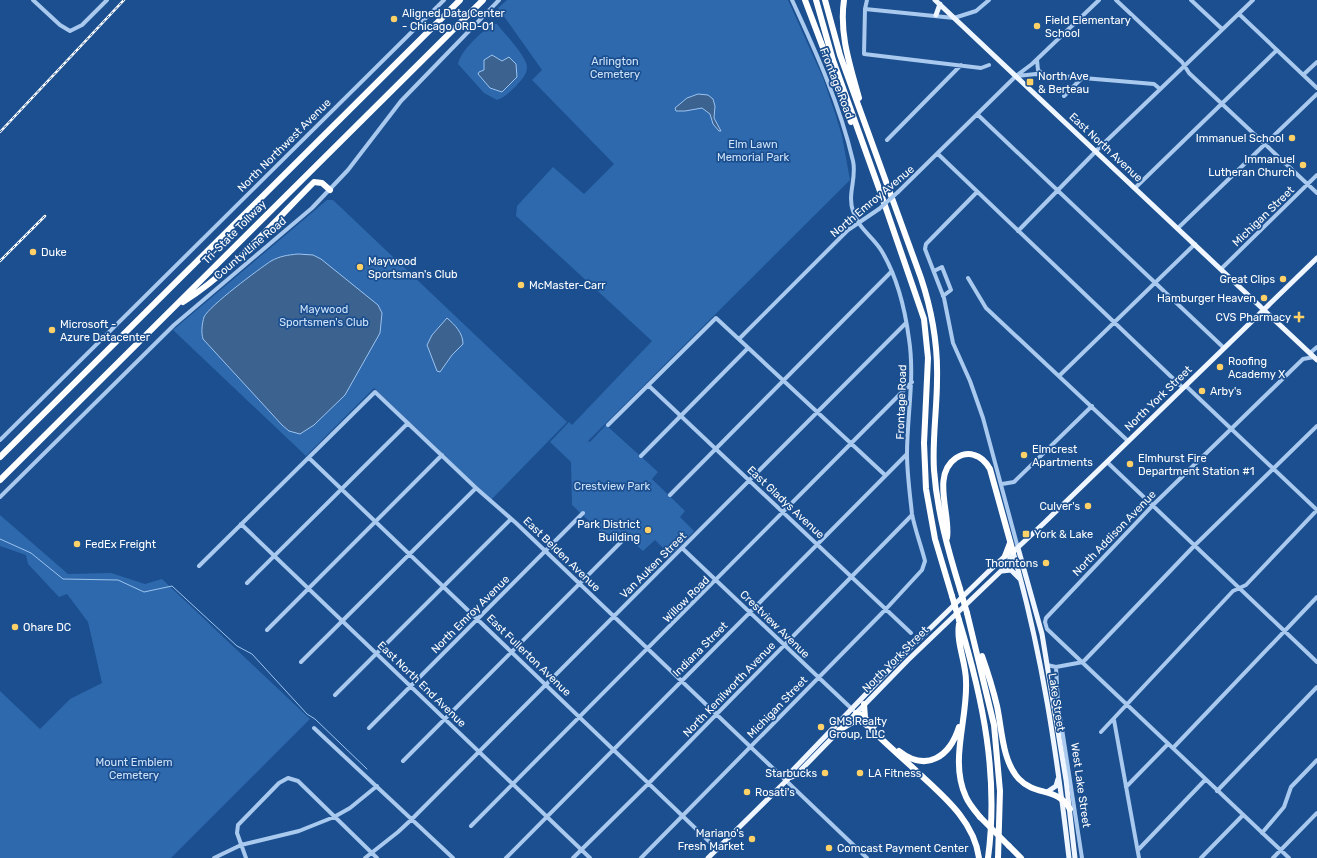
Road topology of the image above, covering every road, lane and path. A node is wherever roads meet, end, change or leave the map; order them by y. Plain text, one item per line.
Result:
1 (33, 0) edge
2 (107, 0) edge
3 (444, 0) edge
4 (460, 0) edge
5 (483, 0) edge
6 (498, 0) edge
7 (792, 0) edge
8 (804, 0) edge
9 (816, 0) edge
10 (825, 0) edge
11 (844, 0) edge
12 (867, 0) edge
13 (935, 0) edge
14 (989, 0) edge
15 (1099, 0) edge
16 (1116, 0) edge
17 (1191, 0) edge
18 (1253, 0) edge
19 (940, 4) junction
20 (865, 9) junction
21 (1239, 14) junction
22 (936, 15) junction
23 (954, 18) junction
24 (1222, 29) junction
25 (1277, 50) junction
26 (1037, 59) junction
27 (1317, 62) edge
28 (961, 65) junction
29 (989, 66) dead end
30 (1184, 67) junction
31 (1043, 74) junction
32 (1303, 75) junction
33 (1016, 76) junction
34 (1082, 78) junction
35 (1317, 88) edge
36 (1160, 89) junction
37 (1317, 94) edge
38 (1064, 96) dead end
39 (1222, 104) junction
40 (978, 115) junction
41 (868, 132) junction
42 (887, 140) dead end
43 (1265, 144) junction
44 (1096, 151) junction
45 (938, 154) junction
46 (1317, 175) edge
47 (1308, 184) junction
48 (1135, 188) junction
49 (330, 190) junction
50 (1057, 191) junction
51 (977, 192) junction
52 (882, 194) junction
53 (1317, 194) edge
54 (857, 224) junction
55 (1178, 228) junction
56 (1018, 231) junction
57 (1194, 244) junction
58 (1317, 258) edge
59 (1221, 269) junction
60 (934, 271) junction
61 (891, 272) junction
62 (968, 278) dead end
63 (1155, 283) junction
64 (943, 296) junction
65 (173, 308) junction
66 (1264, 310) junction
67 (1114, 322) junction
68 (906, 323) junction
69 (739, 339) junction
70 (1317, 347) edge
71 (748, 348) junction
72 (1224, 348) junction
73 (1305, 348) junction
74 (1314, 357) edge
75 (1303, 359) junction
76 (1059, 376) junction
77 (782, 380) junction
78 (912, 382) junction
79 (648, 385) junction
80 (1184, 387) junction
81 (1092, 406) junction
82 (816, 412) junction
83 (680, 416) junction
84 (408, 423) junction
85 (608, 425) dead end
86 (1317, 426) edge
87 (1231, 429) junction
88 (0, 440) edge
89 (1128, 441) junction
90 (850, 443) junction
91 (714, 448) junction
92 (907, 454) junction
93 (442, 455) junction
94 (640, 456) dead end
95 (0, 457) edge
96 (309, 458) junction
97 (1107, 462) junction
98 (1273, 469) junction
99 (884, 475) junction
100 (0, 480) edge
101 (749, 480) junction
102 (1002, 484) junction
103 (476, 488) junction
104 (342, 489) junction
105 (670, 495) dead end
106 (0, 497) edge
107 (1153, 506) junction
108 (1317, 510) edge
109 (783, 512) junction
110 (583, 513) dead end
111 (912, 515) junction
112 (511, 519) junction
113 (376, 521) junction
114 (241, 524) junction
115 (623, 540) dead end
116 (946, 542) junction
117 (1010, 542) junction
118 (817, 544) junction
119 (1195, 545) junction
120 (682, 548) junction
121 (1016, 550) junction
122 (546, 551) junction
123 (410, 554) junction
124 (274, 556) junction
125 (1005, 556) junction
126 (199, 566) dead end
127 (924, 566) joint
128 (1001, 571) junction
129 (851, 577) junction
130 (716, 581) junction
131 (247, 583) dead end
132 (1022, 583) junction
133 (580, 584) junction
134 (444, 586) junction
135 (308, 588) junction
136 (1240, 588) junction
137 (1317, 596) edge
138 (886, 609) junction
139 (750, 612) junction
140 (967, 613) junction
141 (614, 617) junction
142 (478, 619) junction
143 (959, 620) junction
144 (342, 621) junction
145 (267, 630) dead end
146 (1285, 631) junction
147 (911, 633) dead end
148 (784, 646) junction
149 (648, 650) junction
150 (512, 651) junction
151 (376, 654) junction
152 (301, 662) dead end
153 (1083, 662) junction
154 (1317, 662) edge
155 (1047, 665) junction
156 (1056, 667) junction
157 (818, 678) junction
158 (682, 681) junction
159 (546, 684) junction
160 (411, 686) junction
161 (1317, 687) edge
162 (335, 695) dead end
163 (864, 704) junction
164 (1126, 704) junction
165 (965, 710) junction
166 (855, 712) junction
167 (716, 714) junction
168 (581, 718) junction
169 (445, 719) junction
170 (864, 720) junction
171 (1114, 720) junction
172 (314, 728) dead end
173 (369, 728) dead end
174 (839, 730) junction
175 (1101, 732) dead end
176 (1168, 744) junction
177 (751, 747) junction
178 (1173, 748) junction
179 (614, 750) junction
180 (479, 752) junction
181 (1317, 760) edge
182 (403, 762) dead end
183 (1059, 776) junction
184 (787, 780) junction
185 (1205, 780) junction
186 (649, 783) junction
187 (513, 784) junction
188 (377, 786) junction
189 (1126, 787) junction
190 (1217, 791) junction
191 (1047, 792) junction
192 (1062, 798) junction
193 (1070, 808) junction
194 (1317, 813) edge
195 (1242, 815) junction
196 (683, 816) junction
197 (548, 817) junction
198 (334, 818) junction
199 (412, 819) junction
200 (471, 826) dead end
201 (1262, 833) junction
202 (241, 845) junction
203 (717, 849) junction
204 (581, 850) junction
205 (1138, 850) junction
206 (1280, 850) junction
207 (372, 853) junction
208 (214, 858) edge
209 (246, 858) edge
210 (365, 858) edge
211 (377, 858) edge
212 (452, 858) edge
213 (506, 858) edge
214 (573, 858) edge
215 (590, 858) edge
216 (641, 858) edge
217 (708, 858) edge
218 (867, 858) edge
219 (979, 858) edge
220 (988, 858) edge
221 (998, 858) edge
222 (1021, 858) edge
223 (1069, 858) edge
224 (1075, 858) edge
225 (1082, 858) edge
226 (1139, 858) edge
227 (1201, 858) edge
228 (1273, 858) edge
229 (1289, 858) edge

1 - 2 street
3 - 88 street, North Northwest Avenue
4 - 95 highway, Tri-State Tollway
5 - 65 highway, Tri-State Tollway
6 - 49 street, County Line Road
7 - 54 street, Frontage Road
8 - 52 highway
9 - 52 highway
10 - 41 highway
11 - 41 highway
12 - 20 street
13 - 19 main road, East North Avenue
14 - 23 street
15 - 26 street, North Emroy Avenue
16 - 30 street
17 - 24 street
18 - 21 street
19 - 22 main road
19 - 23 main road, East North Avenue
20 - 22 street
20 - 28 street
21 - 24 street
21 - 25 street
22 - 23 street
23 - 33 main road, East North Avenue
24 - 30 street
25 - 32 street
25 - 39 street
26 - 31 street
26 - 33 street, North Emroy Avenue
27 - 32 street
28 - 29 street
28 - 42 street
30 - 36 street
30 - 39 street
31 - 33 street
31 - 34 street
32 - 35 street
33 - 40 street, North Emroy Avenue
33 - 44 main road, East North Avenue
34 - 36 street
34 - 38 street
36 - 44 street
37 - 43 street
39 - 43 street
39 - 48 street
40 - 45 street, North Emroy Avenue
40 - 50 street
41 - 116 highway
43 - 47 street
43 - 55 street
44 - 48 main road, East North Avenue
44 - 50 street
45 - 51 street
45 - 54 street, North Emroy Avenue, bridge
46 - 47 street, Michigan Street
47 - 53 street
47 - 59 street, Michigan Street
48 - 55 main road, East North Avenue
49 - 65 highway
49 - 106 street, County Line Road
50 - 56 street
50 - 63 street
51 - 56 street
51 - 60 street
52 - 143 highway, bridge
54 - 61 street, Frontage Road
54 - 69 street, North Emroy Avenue
55 - 57 main road, East North Avenue
56 - 67 street
57 - 59 main road, East North Avenue
57 - 63 street
58 - 66 main road, North York Street
59 - 66 main road, East North Avenue
60 - 64 street
60 - 64 street
61 - 68 street, Frontage Road
61 - 77 street
62 - 76 street
63 - 67 street
63 - 72 street
64 - 102 street
65 - 100 highway, Tri-State Tollway
66 - 72 main road, North York Street
66 - 73 main road, East North Avenue
67 - 76 street
67 - 80 street
68 - 78 street, Frontage Road
68 - 82 street, Van Auken Street
69 - 71 street
69 - 79 street
70 - 74 street
71 - 77 street
71 - 83 street
72 - 80 main road, North York Street
73 - 74 main road, East North Avenue
73 - 75 street
74 - 75 street
75 - 87 street, North Addison Avenue
76 - 81 street
77 - 82 street
77 - 91 street
78 - 90 street, Willow Road
78 - 92 street, Frontage Road
79 - 83 street, East Gladys Avenue
79 - 85 street
80 - 87 street
80 - 89 main road, North York Street
81 - 89 street
81 - 102 street
82 - 90 street
82 - 101 street, Van Auken Street
83 - 91 street, East Gladys Avenue
83 - 94 street
84 - 93 street, East Belden Avenue
84 - 96 street, East Belden Avenue
84 - 104 street
86 - 98 street
87 - 98 street
87 - 107 street, North Addison Avenue
89 - 97 main road, North York Street
90 - 99 street
90 - 109 street, Willow Road
91 - 101 street, East Gladys Avenue
91 - 105 street
92 - 99 street, Indiana Street
92 - 111 street, Frontage Road
93 - 103 street, East Belden Avenue
93 - 113 street
96 - 104 street, East Fullerton Avenue
96 - 114 street
97 - 107 street
97 - 121 main road, North York Street
98 - 108 street
98 - 119 street
99 - 118 street, Indiana Street
101 - 109 street, East Gladys Avenue
101 - 120 street, Van Auken Street
102 - 121 street
103 - 112 street, East Belden Avenue
103 - 123 street
104 - 113 street, East Fullerton Avenue
104 - 124 street
107 - 119 street
107 - 153 street, North Addison Avenue
108 - 136 street
109 - 118 street, East Gladys Avenue
109 - 130 street, Willow Road
110 - 122 street, North Emroy Avenue
111 - 127 street, Frontage Road
111 - 129 street, North Kenilworth Avenue
112 - 122 street, East Belden Avenue
112 - 134 street
113 - 123 street, East Fullerton Avenue
113 - 135 street
114 - 124 street, East North End Avenue
114 - 126 street
115 - 133 street
116 - 117 highway
116 - 140 highway, bridge
117 - 121 highway
117 - 125 highway
118 - 129 street, East Gladys Avenue
118 - 139 street, Indiana Street
119 - 136 street
119 - 153 street
120 - 130 street, Crestview Avenue
120 - 141 street, Van Auken Street
121 - 125 main road, North York Street
121 - 128 main road, North York Street
121 - 132 main road, Lake Street
121 - 155 main road, Lake Street
122 - 133 street, East Belden Avenue
122 - 142 street, North Emroy Avenue
123 - 134 street, East Fullerton Avenue
123 - 144 street
124 - 131 street
124 - 135 street, East North End Avenue
125 - 166 main road, North York Street
127 - 138 street, Michigan Street
128 - 132 main road
128 - 163 main road, North York Street
129 - 138 street, East Gladys Avenue
129 - 148 street, North Kenilworth Avenue
130 - 139 street, Crestview Avenue
130 - 149 street, Willow Road
132 - 183 main road, Lake Street
133 - 141 street, East Belden Avenue
133 - 150 street
134 - 142 street, East Fullerton Avenue
134 - 151 street
135 - 144 street, East North End Avenue
135 - 145 street
136 - 146 street
136 - 164 street
137 - 146 street
138 - 147 street, East Gladys Avenue
138 - 157 street, Michigan Street
139 - 148 street, Crestview Avenue
139 - 158 street, Indiana Street
140 - 191 highway
140 - 221 highway
141 - 149 street, East Belden Avenue
141 - 159 street, Van Auken Street
142 - 150 street, East Fullerton Avenue
142 - 160 street, North Emroy Avenue
143 - 165 highway
143 - 220 highway
144 - 151 street, East North End Avenue
144 - 152 street
146 - 154 street
146 - 178 street
148 - 157 street, Crestview Avenue
148 - 167 street, North Kenilworth Avenue
149 - 158 street, East Belden Avenue
149 - 168 street, Willow Road
150 - 159 street, East Fullerton Avenue
150 - 169 street
151 - 160 street, East North End Avenue
151 - 162 street
153 - 156 street
153 - 164 street
155 - 156 street
155 - 193 main road, Lake Street
156 - 225 street, West Lake Street
157 - 166 street, Crestview Avenue
157 - 177 street, Michigan Street
158 - 167 street, East Belden Avenue
158 - 179 street, Indiana Street
159 - 168 street, East Fullerton Avenue
159 - 180 street, Van Auken Street
160 - 169 street, East North End Avenue
160 - 173 street, North Emroy Avenue
161 - 190 street
163 - 166 main road, North York Street
163 - 170 highway
164 - 171 street
164 - 176 street
165 - 170 highway
165 - 222 highway, bridge
166 - 170 highway
166 - 174 main road, North York Street
166 - 184 main road, North York Street
167 - 177 street, East Belden Avenue
167 - 186 street, North Kenilworth Avenue
168 - 179 street, East Fullerton Avenue
168 - 187 street, Willow Road
169 - 180 street, East North End Avenue
169 - 182 street
170 - 174 highway
170 - 219 highway
171 - 175 street
171 - 189 street
172 - 188 street
174 - 184 main road, North York Street
176 - 178 street
176 - 189 street
177 - 184 street, East Belden Avenue
177 - 196 street, Michigan Street
178 - 185 street
179 - 186 street, East Fullerton Avenue
179 - 197 street, Indiana Street
180 - 187 street, East North End Avenue
180 - 199 street, Van Auken Street
181 - 201 street
183 - 191 main road
183 - 192 main road, Lake Street
184 - 203 main road, North York Street
184 - 218 street, East Belden Avenue
185 - 190 street
185 - 205 street
186 - 196 street, East Fullerton Avenue
186 - 204 street, North Kenilworth Avenue
187 - 197 street, East North End Avenue
187 - 200 street, Willow Road
188 - 198 street
188 - 199 street
189 - 205 street
190 - 195 street
191 - 192 highway
192 - 193 highway
192 - 223 main road, Lake Street
193 - 224 main road, Lake Street
194 - 206 street
195 - 201 street
195 - 227 street
196 - 203 street, East Fullerton Avenue
196 - 216 street, Michigan Street
197 - 204 street, East North End Avenue
197 - 213 street, Indiana Street
198 - 202 street
198 - 202 street
198 - 207 street
199 - 207 street, Van Auken Street
199 - 212 street
201 - 206 street
202 - 208 street
202 - 209 street
203 - 217 main road, North York Street
204 - 214 street, North Kenilworth Avenue
204 - 215 street, East North End Avenue
205 - 226 street
206 - 228 street
206 - 229 street
207 - 210 street, Van Auken Street
207 - 211 street

